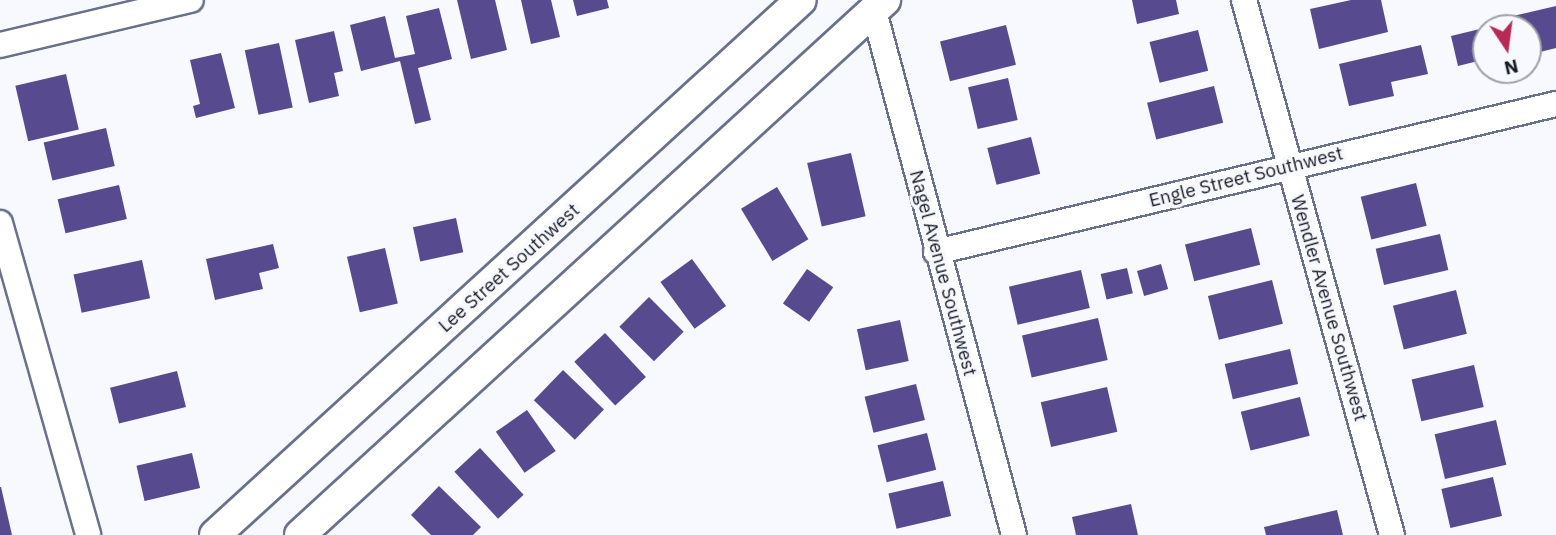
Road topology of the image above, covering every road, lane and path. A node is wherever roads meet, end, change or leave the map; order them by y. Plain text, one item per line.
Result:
1 (191, 0) edge
2 (801, 0) edge
3 (1244, 0) edge
4 (879, 6) edge
5 (0, 45) edge
6 (1556, 104) edge
7 (1289, 166) junction
8 (0, 223) edge
9 (936, 252) junction
10 (88, 535) edge
11 (215, 535) edge
12 (300, 535) edge
13 (1014, 535) edge
14 (1392, 535) edge

1 - 5 street
2 - 11 street, Lee Street Southwest
3 - 7 street, Wendler Avenue Southwest
4 - 9 street, Nagel Avenue Southwest
4 - 12 street
6 - 7 street, Engle Street Southwest
7 - 9 street, Engle Street Southwest
7 - 14 street, Wendler Avenue Southwest
8 - 10 street
9 - 13 street, Nagel Avenue Southwest

